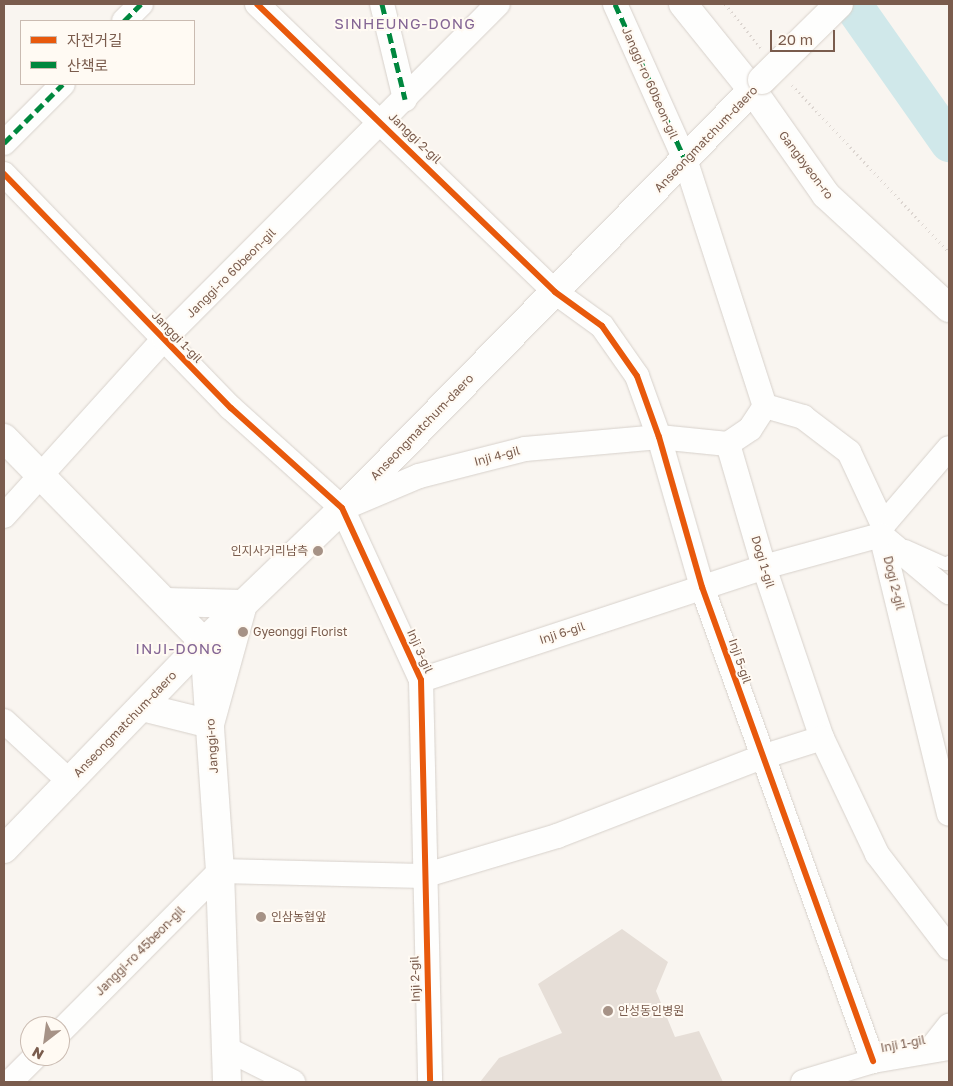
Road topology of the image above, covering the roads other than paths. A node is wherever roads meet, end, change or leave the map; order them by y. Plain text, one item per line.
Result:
1 (142, 4) edge
2 (257, 4) edge
3 (382, 4) edge
4 (498, 4) edge
5 (615, 4) edge
6 (683, 4) edge
7 (839, 4) edge
8 (125, 20) edge
9 (767, 83) junction
10 (62, 85) edge
11 (405, 99) junction
12 (383, 122) junction
13 (4, 144) edge
14 (686, 162) junction
15 (4, 174) edge
16 (555, 292) junction
17 (949, 308) edge
18 (164, 339) junction
19 (765, 406) junction
20 (660, 437) junction
21 (4, 438) edge
22 (728, 444) junction
23 (949, 448) edge
24 (42, 474) junction
25 (342, 508) junction
26 (4, 516) edge
27 (882, 530) junction
28 (949, 562) edge
29 (764, 567) junction
30 (702, 587) junction
31 (949, 592) edge
32 (166, 602) junction
33 (243, 604) junction
34 (204, 642) junction
35 (421, 680) junction
36 (142, 707) junction
37 (4, 721) edge
38 (210, 724) junction
39 (822, 738) junction
40 (762, 757) junction
41 (70, 782) junction
42 (949, 814) edge
43 (4, 849) edge
44 (220, 871) junction
45 (423, 876) junction
46 (949, 948) edge
47 (70, 1022) edge
48 (949, 1026) edge
49 (227, 1049) junction
50 (939, 1049) edge
51 (873, 1061) junction
52 (26, 1066) edge
53 (10, 1082) edge
54 (227, 1082) edge
55 (293, 1082) edge
56 (430, 1082) edge
57 (804, 1082) edge

1 - 8 street
2 - 12 street, Janggi 2-gil
3 - 11 street
4 - 11 street, Janggi-ro 60beon-gil
5 - 14 street, Janggi-ro 60beon-gil
6 - 9 main road, Gangbyeon-ro
7 - 9 main road, Anseongmatchum-daero, bridge
9 - 14 main road, Anseongmatchum-daero
9 - 17 main road, Gangbyeon-ro
10 - 13 street
11 - 12 street, Janggi-ro 60beon-gil
12 - 16 street, Janggi 2-gil
12 - 18 street, Janggi-ro 60beon-gil
14 - 16 main road, Anseongmatchum-daero
14 - 19 street
15 - 18 street, Janggi 1-gil
16 - 20 street, Inji 5-gil
16 - 25 main road, Anseongmatchum-daero
18 - 24 street, Janggi-ro 60beon-gil
18 - 25 street, Janggi 1-gil
19 - 22 street
19 - 27 street, Dogi 2-gil
20 - 22 street, Inji 4-gil
20 - 25 street, Inji 4-gil
20 - 30 street, Inji 5-gil
21 - 24 main road
22 - 29 street, Dogi 1-gil
23 - 27 street
24 - 26 street
24 - 32 main road
25 - 33 main road, Anseongmatchum-daero
25 - 35 street, Inji 3-gil
27 - 28 lane
27 - 29 street, Inji 6-gil
27 - 31 street
27 - 42 street, Dogi 2-gil
29 - 30 street, Inji 6-gil
29 - 39 street, Dogi 1-gil
30 - 35 street, Inji 6-gil
30 - 40 street, Inji 5-gil
32 - 33 main road
32 - 34 main road
33 - 34 main road, Anseongmatchum-daero
33 - 38 main road
34 - 36 main road, Anseongmatchum-daero
34 - 38 main road, Janggi-ro
35 - 45 street, Inji 3-gil
36 - 38 main road
36 - 41 main road, Anseongmatchum-daero
37 - 41 street
38 - 44 main road, Janggi-ro
39 - 40 street
39 - 46 street, Dogi 1-gil
40 - 45 street
40 - 51 street, Inji 5-gil
41 - 43 main road, Anseongmatchum-daero
44 - 45 street
44 - 47 street, Janggi-ro 45beon-gil
44 - 49 main road, Janggi-ro
45 - 56 street, Inji 2-gil
48 - 50 street
49 - 54 main road, Janggi-ro
49 - 55 street
50 - 51 street, Inji 1-gil
51 - 57 street, Inji 1-gil
52 - 53 street

